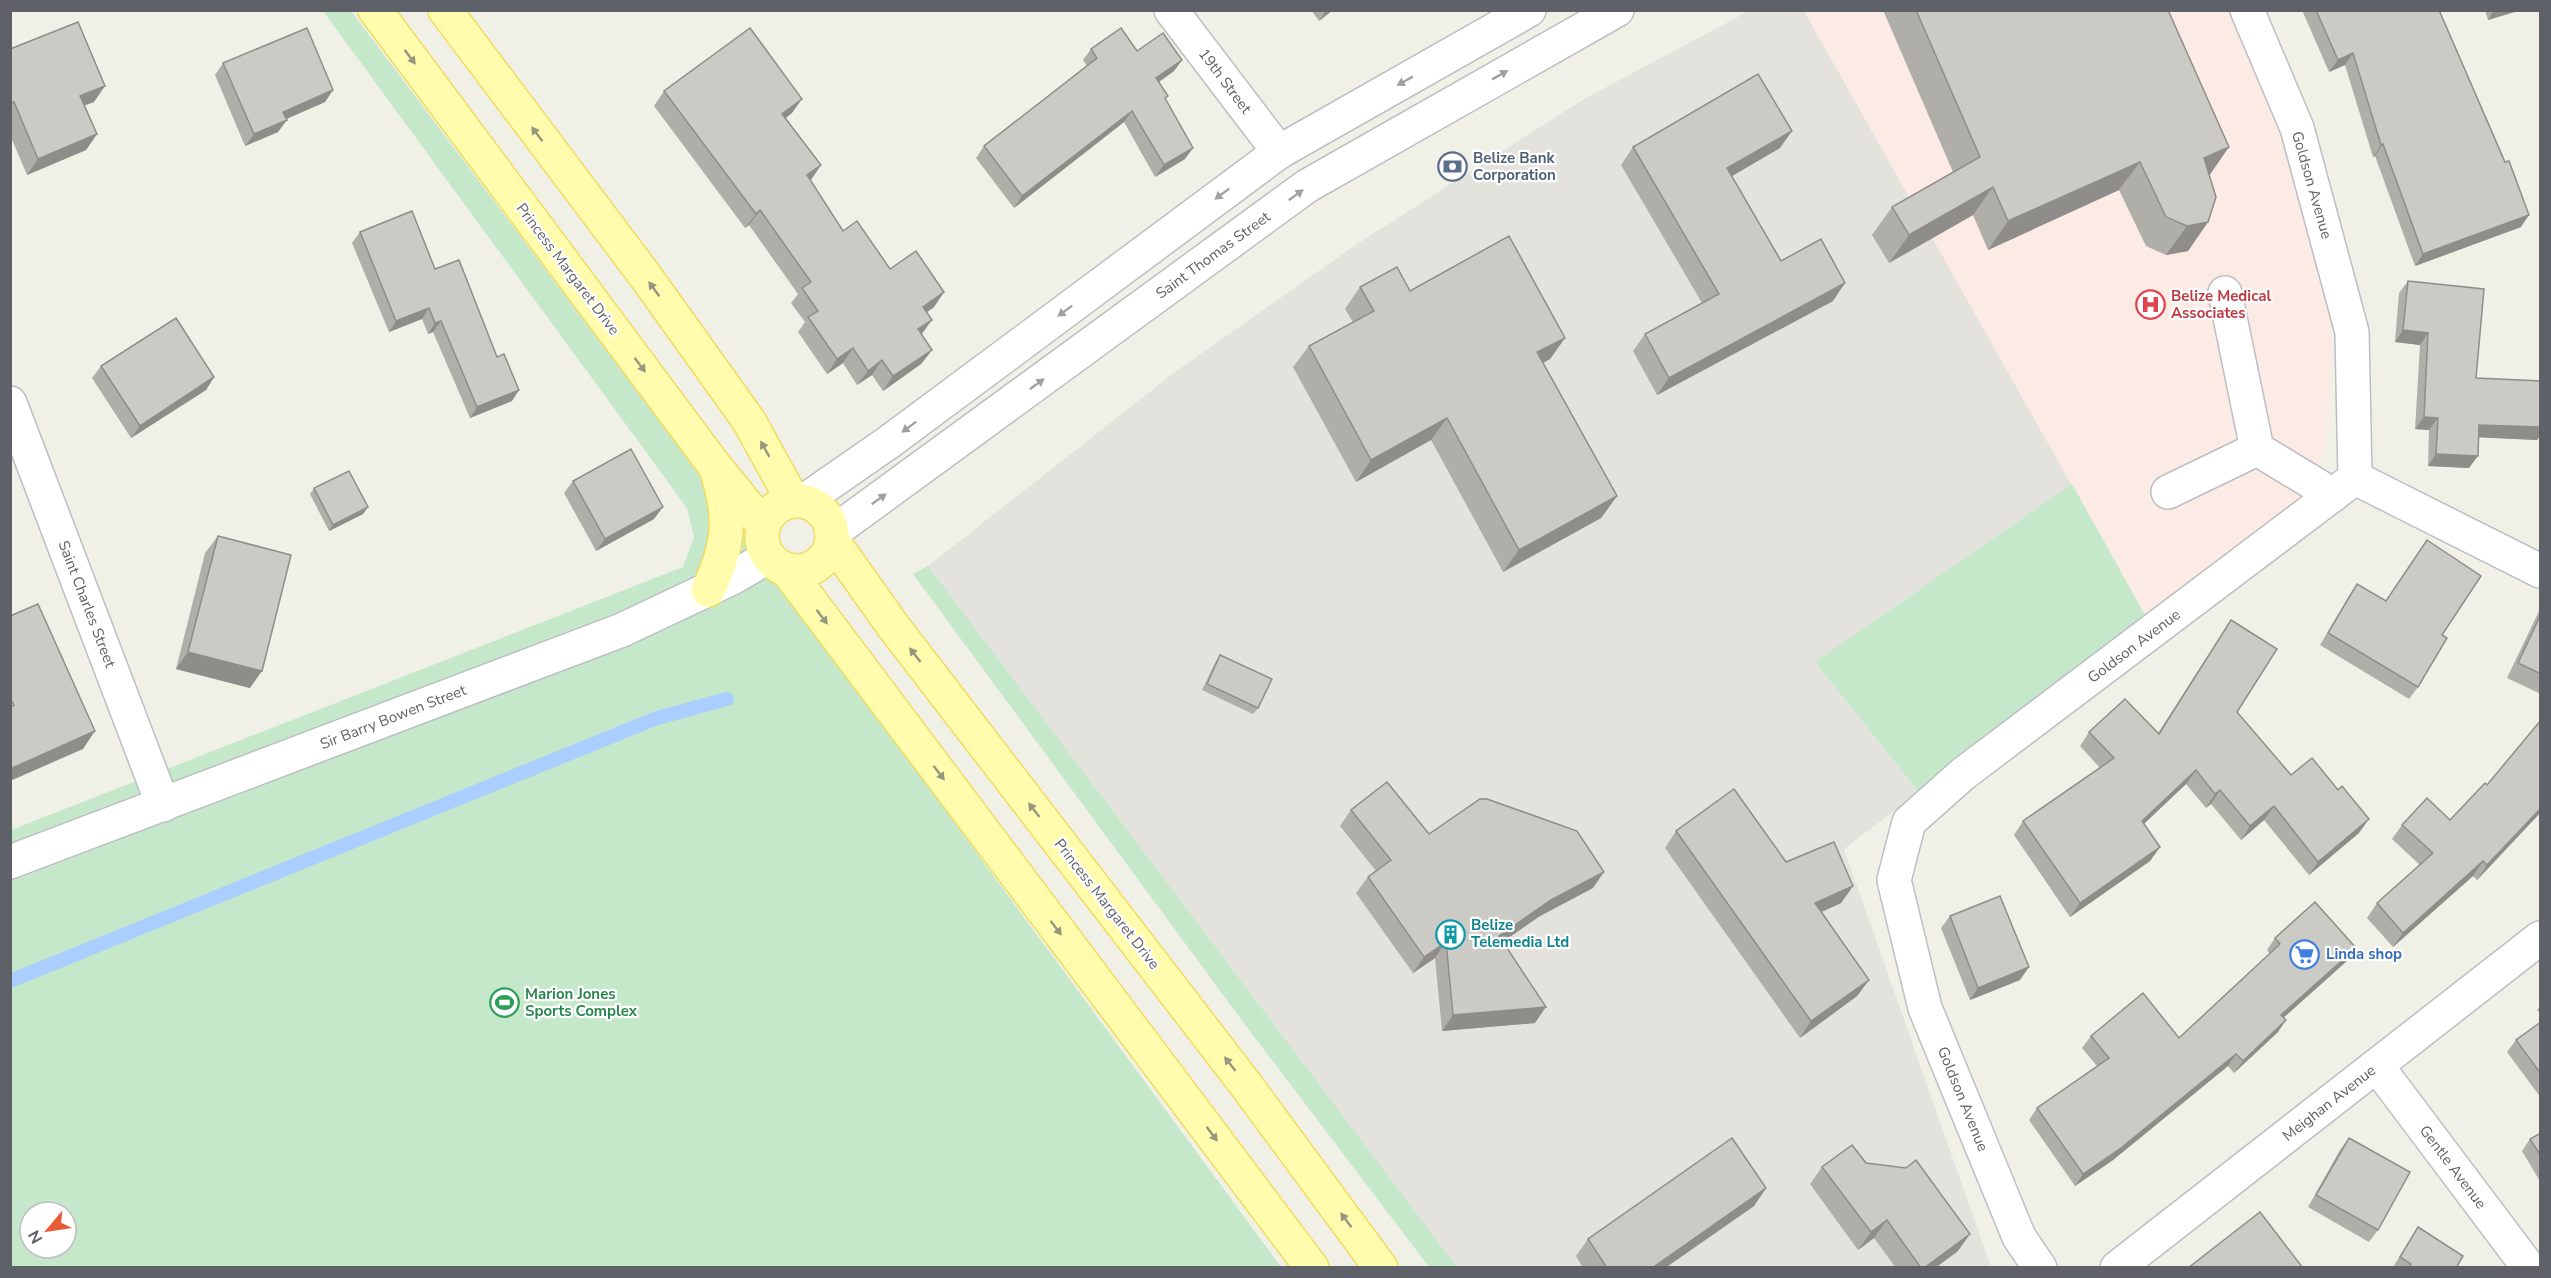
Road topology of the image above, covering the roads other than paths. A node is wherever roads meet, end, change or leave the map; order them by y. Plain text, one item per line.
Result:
1 (375, 10) edge
2 (445, 10) edge
3 (1171, 10) edge
4 (1529, 10) edge
5 (1617, 10) edge
6 (2247, 10) edge
7 (1446, 57) junction
8 (1467, 94) junction
9 (1279, 152) junction
10 (2225, 293) dead end
11 (10, 403) edge
12 (2257, 449) junction
13 (714, 465) junction
14 (2344, 487) junction
15 (2168, 492) dead end
16 (798, 501) junction
17 (763, 525) junction
18 (832, 537) junction
19 (778, 563) junction
20 (2541, 571) edge
21 (708, 590) junction
22 (163, 805) junction
23 (10, 862) edge
24 (2541, 938) edge
25 (2377, 1066) junction
26 (1312, 1268) edge
27 (1381, 1268) edge
28 (2040, 1268) edge
29 (2116, 1268) edge
30 (2529, 1268) edge

1 -> 13 main road, Princess Margaret Drive
16 -> 2 main road
3 - 9 street, 19th Street
4 - 7 street
8 -> 5 street, Saint Thomas Street
6 - 14 street, Goldson Avenue
7 - 8 street
7 -> 9 street
18 -> 8 street, Saint Thomas Street
9 -> 16 street
10 - 12 street
11 - 22 street, Saint Charles Street
12 - 14 street
12 - 15 street
13 - 17 main road, Princess Margaret Drive
13 - 21 main road
14 - 20 street
14 - 28 street, Goldson Avenue
16 - 17 main road
16 - 18 main road
17 - 19 main road
18 - 19 main road
27 -> 18 main road, Princess Margaret Drive
19 - 21 street, Sir Barry Bowen Street
19 -> 26 main road
21 - 22 street, Sir Barry Bowen Street
22 - 23 street, Sir Barry Bowen Street
24 - 25 street, Meighan Avenue
25 - 29 street, Meighan Avenue
25 - 30 street, Gentle Avenue

